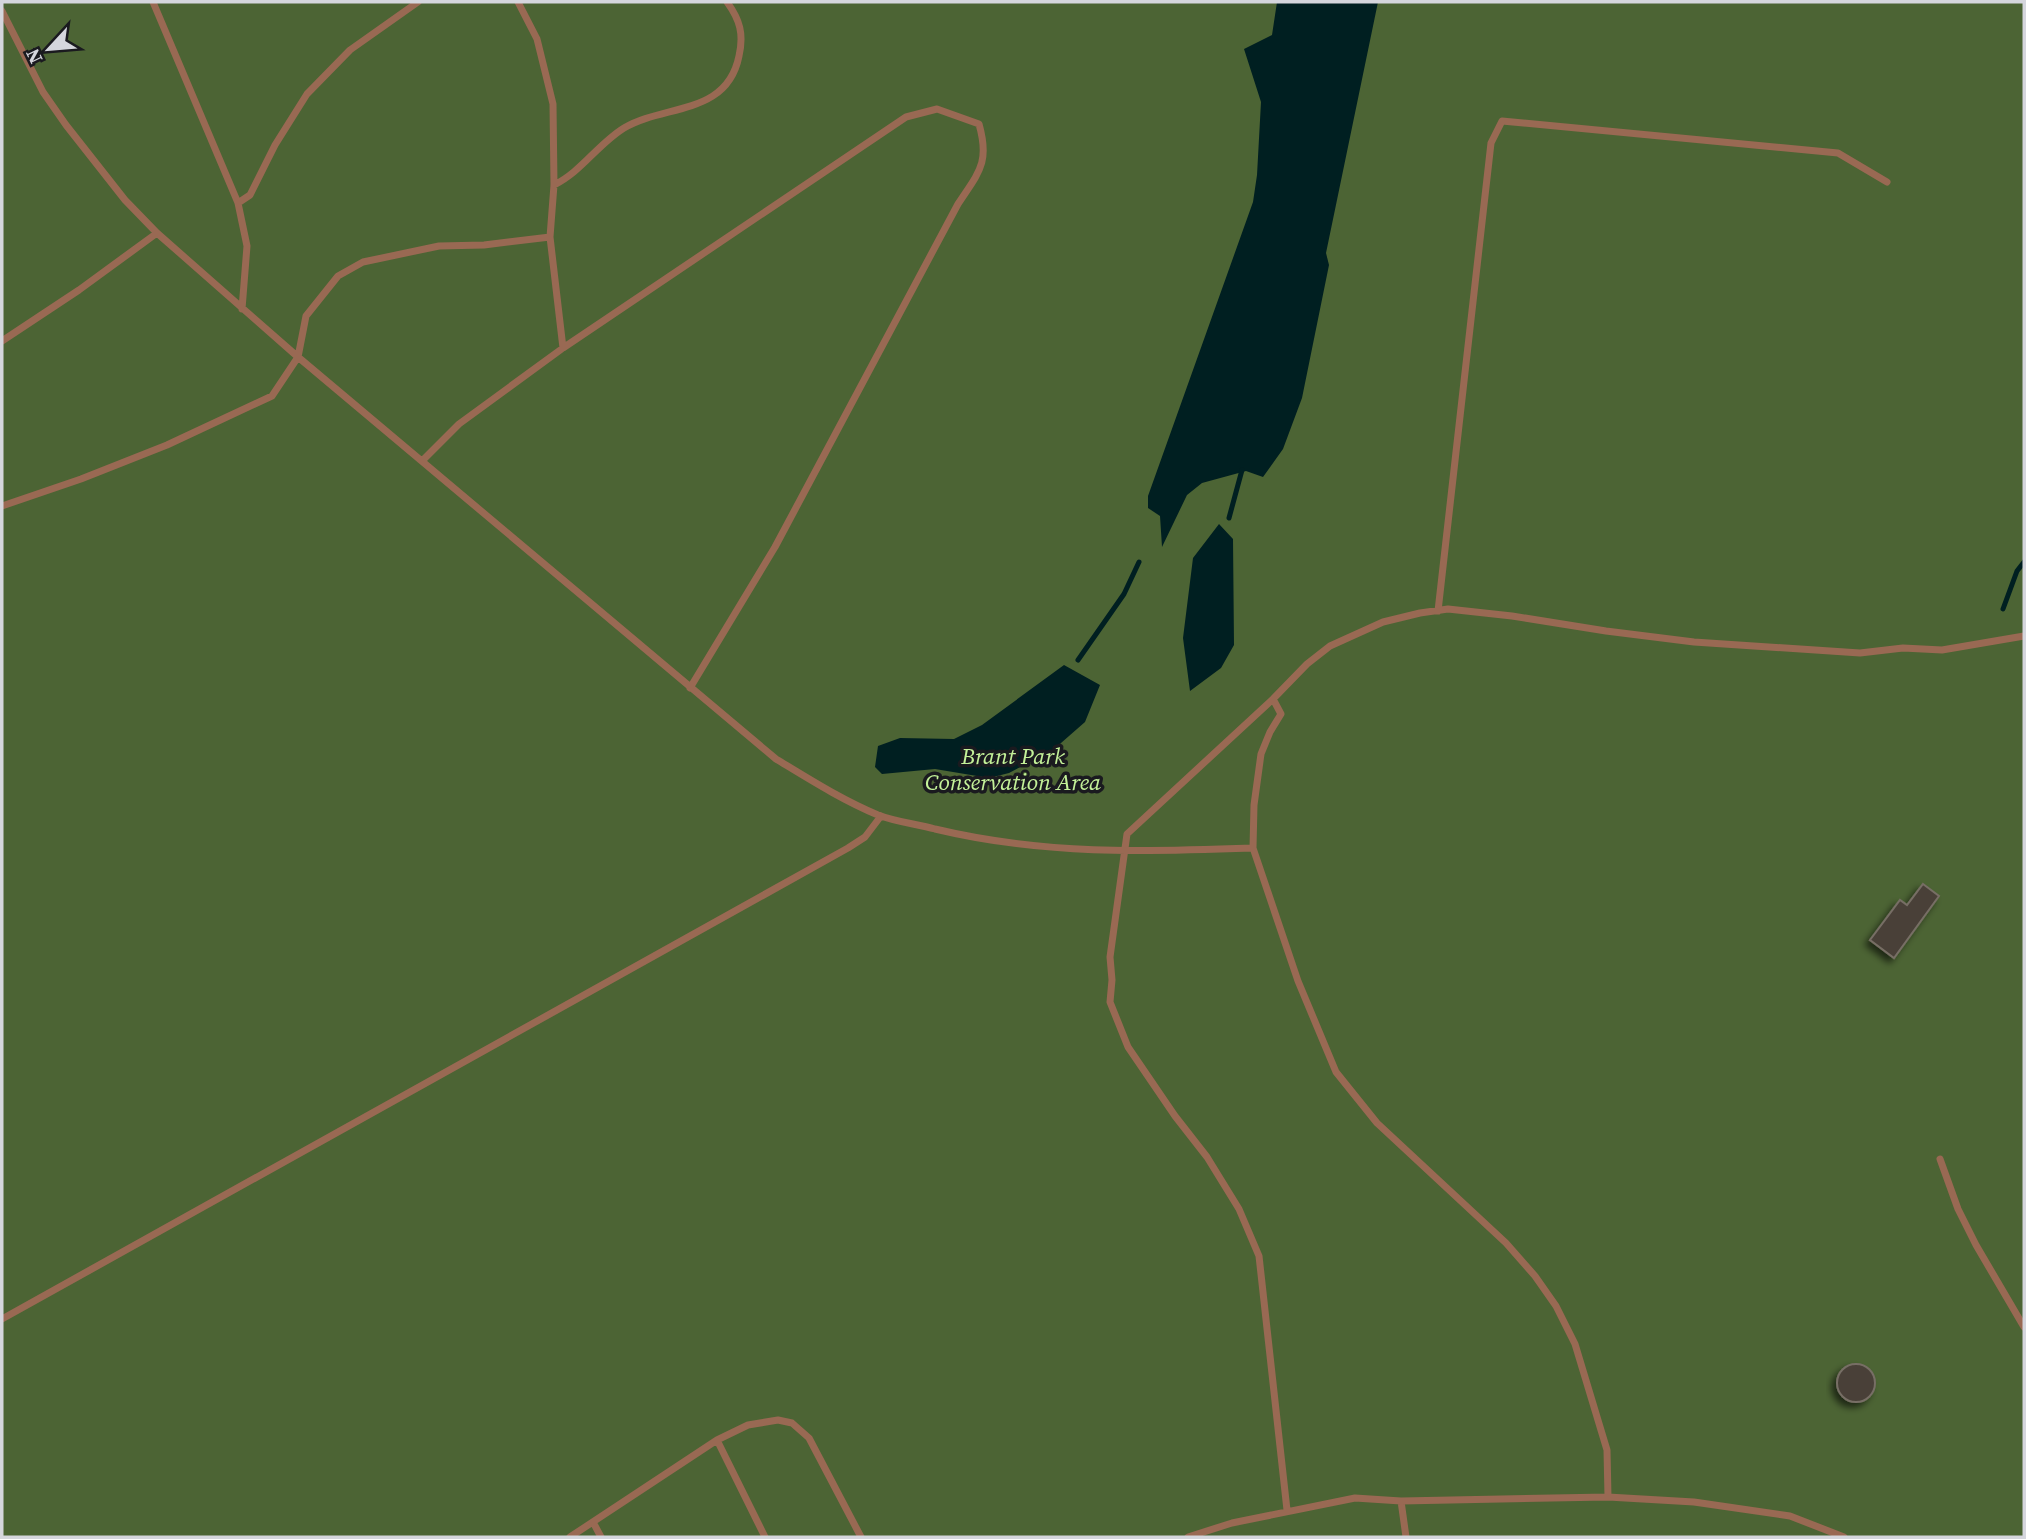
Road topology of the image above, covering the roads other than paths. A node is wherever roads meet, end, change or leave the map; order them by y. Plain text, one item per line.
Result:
1 (153, 2) edge
2 (418, 2) edge
3 (517, 2) edge
4 (727, 2) edge
5 (2, 11) edge
6 (4, 24) edge
7 (1887, 182) dead end
8 (554, 185) junction
9 (238, 203) junction
10 (157, 233) junction
11 (550, 237) junction
12 (242, 309) junction
13 (2, 341) edge
14 (563, 348) junction
15 (298, 357) junction
16 (422, 461) junction
17 (2, 506) edge
18 (1438, 611) junction
19 (2024, 636) edge
20 (690, 688) junction
21 (1273, 699) junction
22 (881, 816) junction
23 (1252, 848) junction
24 (1123, 852) junction
25 (1940, 1159) dead end
26 (2, 1319) edge
27 (2024, 1327) edge
28 (717, 1440) junction
29 (1608, 1497) junction
30 (1401, 1502) junction
31 (1287, 1510) junction
32 (593, 1522) junction
33 (570, 1537) edge
34 (601, 1537) edge
35 (765, 1537) edge
36 (861, 1537) edge
37 (1188, 1537) edge
38 (1406, 1537) edge
39 (1843, 1537) edge

1 - 9 lane
2 - 9 lane
3 - 8 lane
4 - 8 lane
5 - 6 lane
6 - 10 lane
7 - 18 lane
8 - 11 lane
9 - 12 lane
10 - 12 lane
10 - 13 lane
11 - 14 lane
11 - 15 lane
12 - 15 lane
14 - 16 lane
14 - 20 lane
15 - 16 lane
15 - 17 lane
16 - 20 lane
18 - 19 lane
18 - 21 lane
20 - 22 lane
21 - 23 lane
21 - 24 lane
22 - 24 lane
22 - 26 lane
23 - 24 lane
23 - 29 lane
24 - 31 lane
25 - 27 lane
28 - 32 lane
28 - 35 lane
28 - 36 lane
29 - 30 lane
29 - 39 lane
30 - 31 lane
30 - 38 lane
31 - 37 lane
32 - 33 lane
32 - 34 lane

